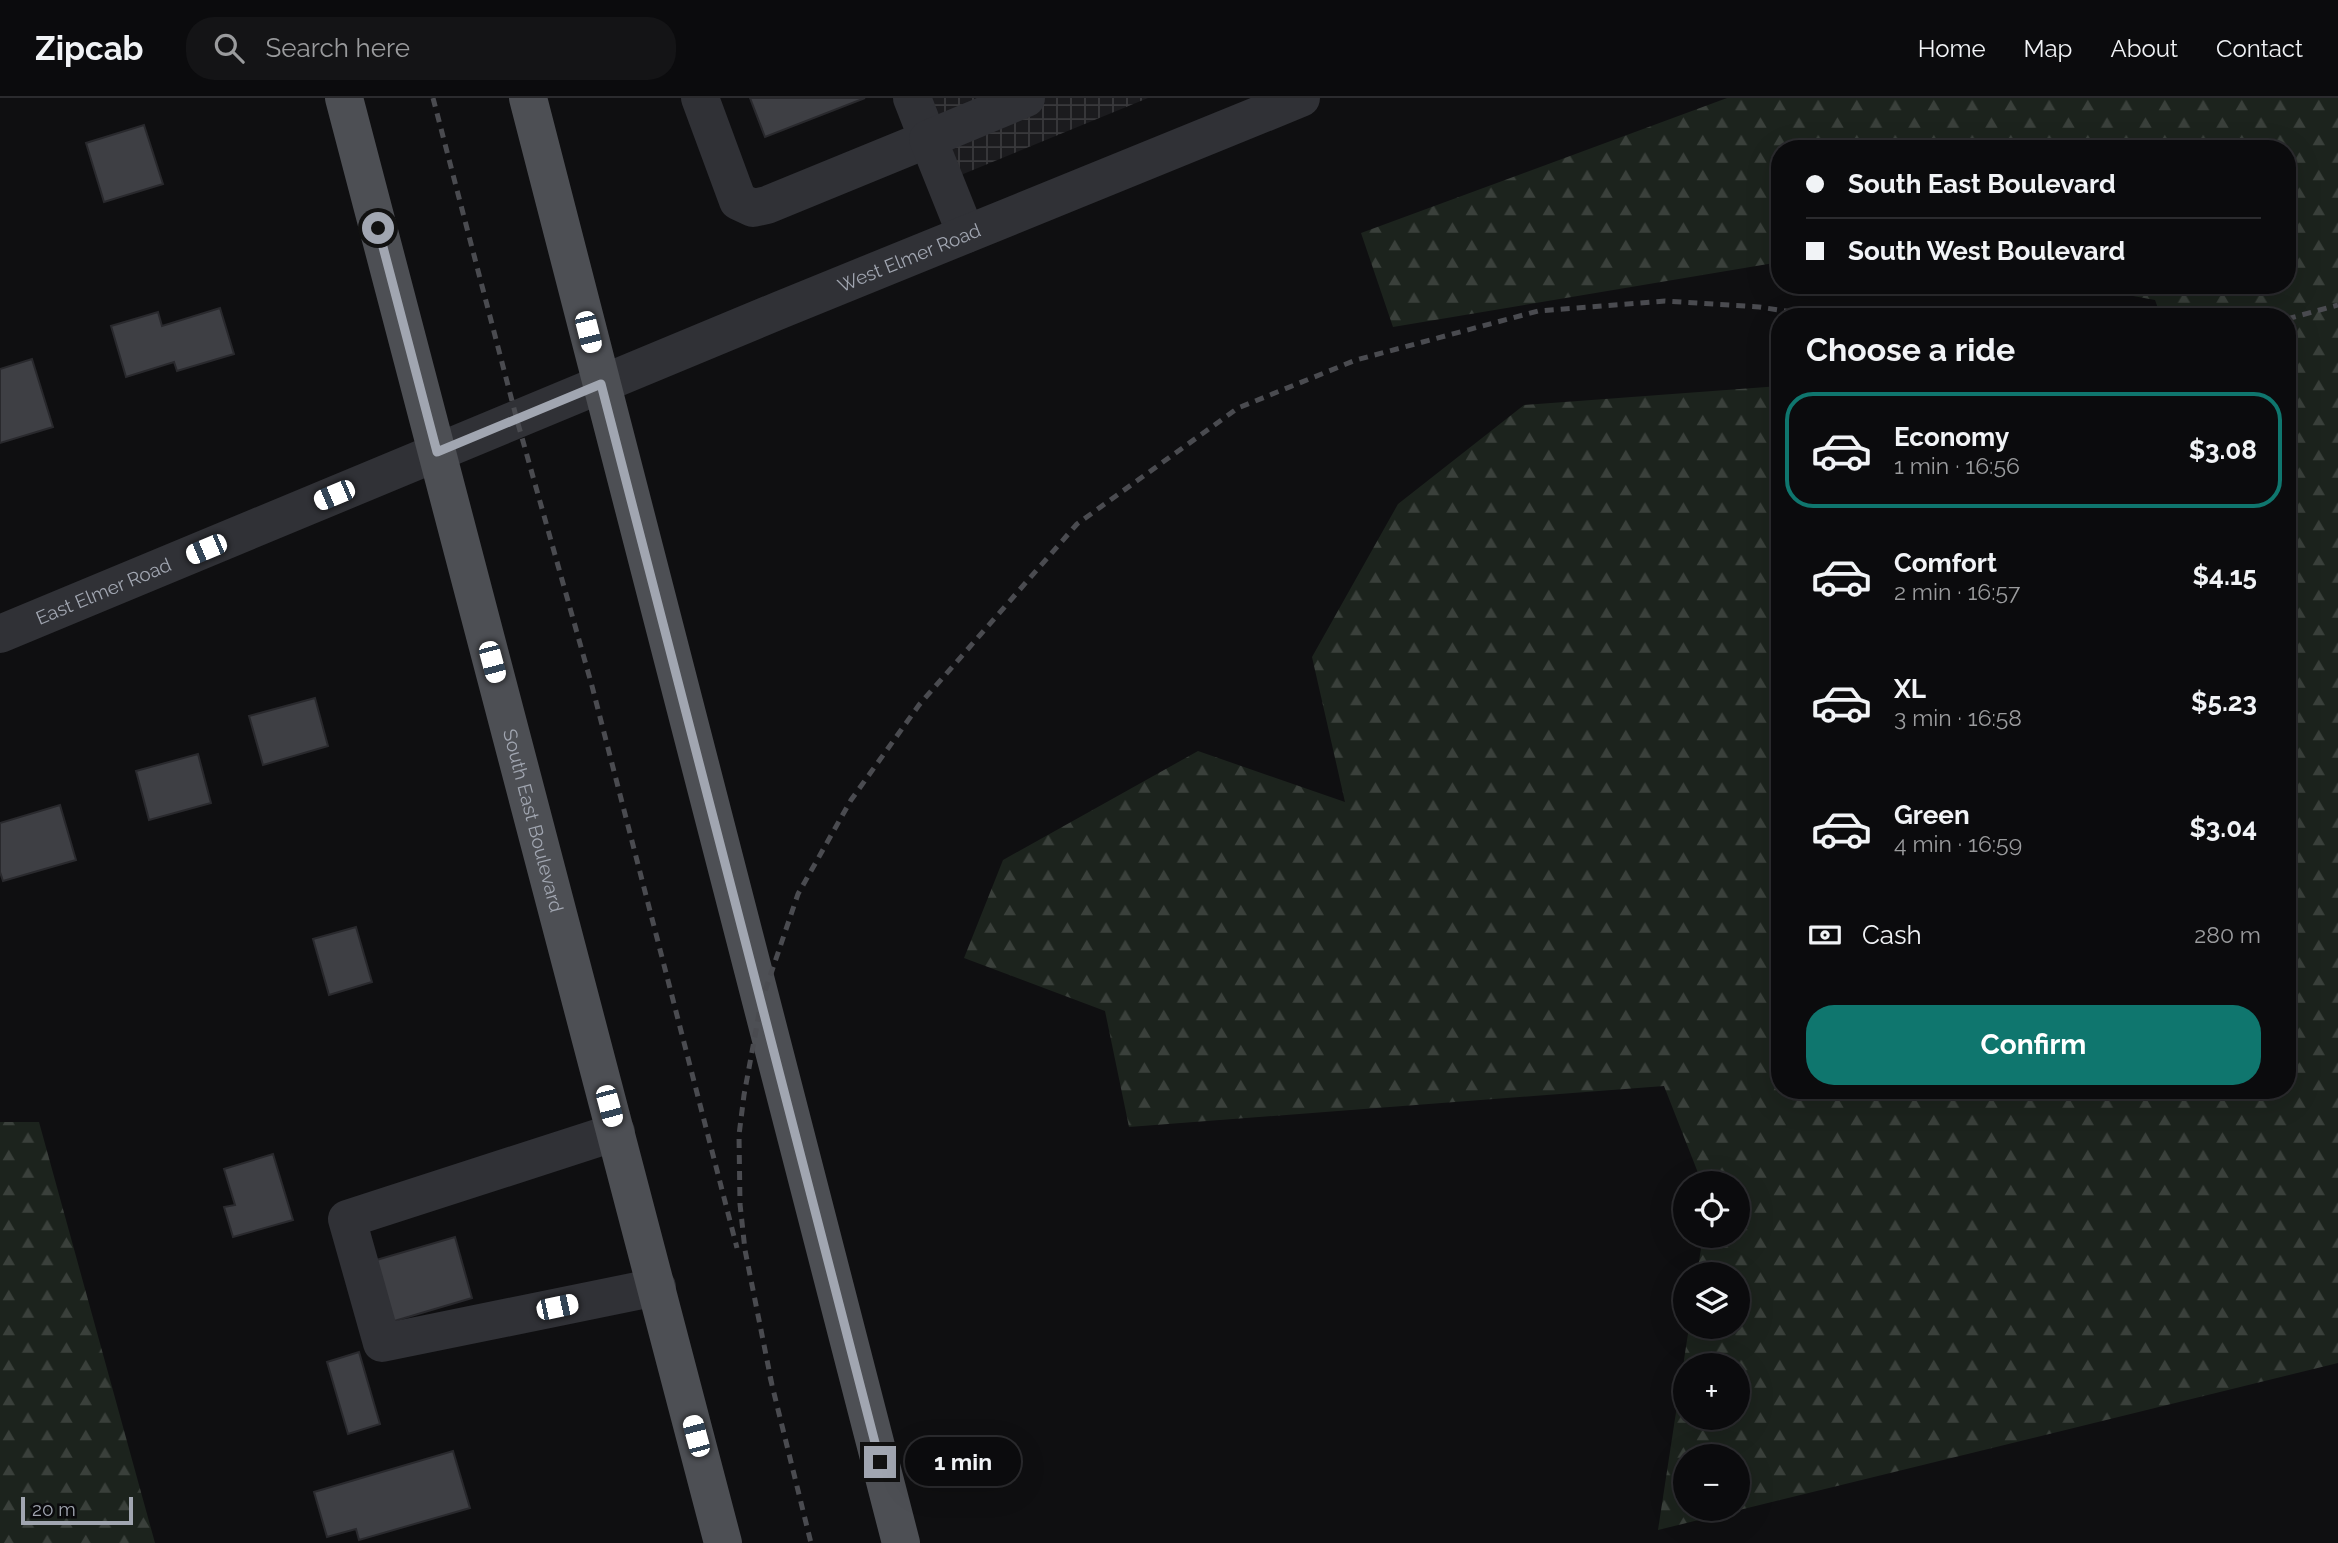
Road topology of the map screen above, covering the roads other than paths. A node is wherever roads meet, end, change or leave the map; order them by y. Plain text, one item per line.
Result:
1 (344, 98) edge
2 (528, 98) edge
3 (700, 98) edge
4 (912, 98) edge
5 (1026, 98) edge
6 (1301, 98) edge
7 (928, 139) junction
8 (966, 234) junction
9 (601, 384) junction
10 (516, 419) joint
11 (437, 452) junction
12 (0, 635) edge
13 (616, 1132) junction
14 (657, 1287) junction
15 (723, 1543) edge
16 (901, 1543) edge

1 - 11 main road, South East Boulevard
2 - 9 main road
3 - 7 street
4 - 7 street
5 - 7 street
6 - 8 street, West Elmer Road
7 - 8 street
8 - 9 street, West Elmer Road
9 - 10 street, West Elmer Road
9 - 16 main road
10 - 11 street, East Elmer Road
11 - 12 street, East Elmer Road
11 - 13 main road, South East Boulevard
13 - 14 main road, South East Boulevard
13 - 14 street
14 - 15 main road, South East Boulevard

